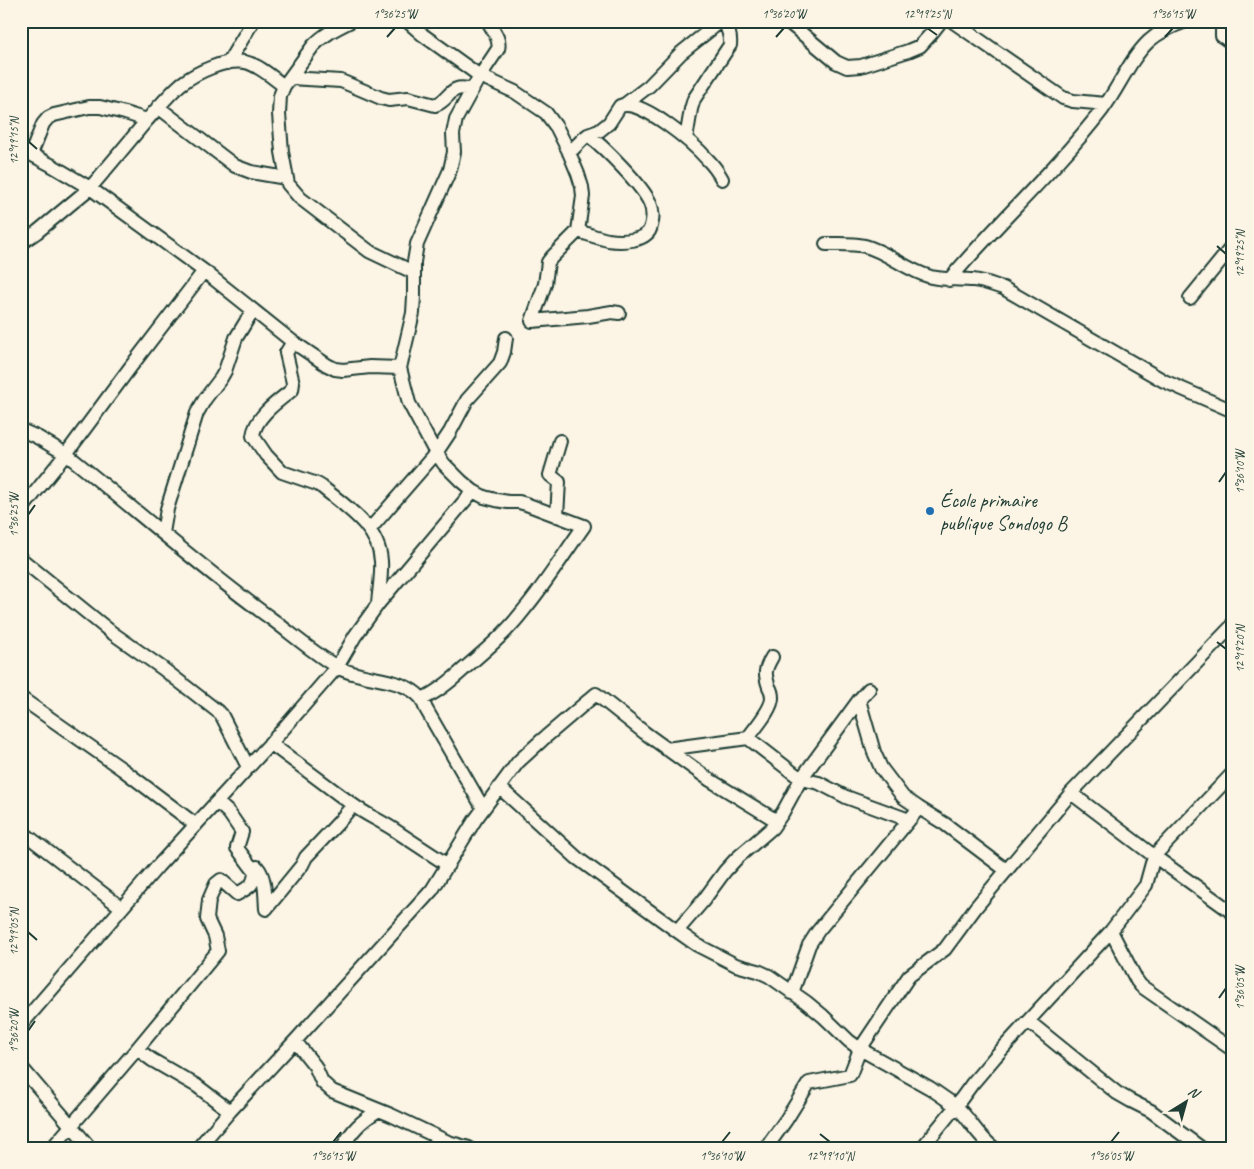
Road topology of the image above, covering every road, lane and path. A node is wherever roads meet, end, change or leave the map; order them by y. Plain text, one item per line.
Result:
1 (253, 21) edge
2 (351, 21) edge
3 (407, 21) edge
4 (488, 21) edge
5 (723, 21) edge
6 (787, 21) edge
7 (941, 21) edge
8 (952, 21) edge
9 (1186, 21) edge
10 (1222, 21) edge
11 (1233, 44) edge
12 (228, 63) junction
13 (480, 76) junction
14 (287, 82) junction
15 (472, 90) junction
16 (624, 104) junction
17 (1106, 104) junction
18 (158, 107) junction
19 (148, 120) junction
20 (588, 134) junction
21 (686, 139) junction
22 (26, 152) edge
23 (569, 153) junction
24 (286, 178) junction
25 (722, 179) dead end
26 (90, 188) junction
27 (578, 231) junction
28 (21, 243) edge
29 (826, 244) dead end
30 (1233, 248) edge
31 (204, 272) junction
32 (413, 272) junction
33 (949, 280) junction
34 (1190, 298) dead end
35 (253, 310) junction
36 (619, 313) dead end
37 (506, 338) dead end
38 (293, 342) junction
39 (400, 368) junction
40 (1233, 411) edge
41 (21, 430) edge
42 (560, 442) dead end
43 (436, 452) junction
44 (66, 454) junction
45 (473, 491) junction
46 (21, 510) edge
47 (558, 516) junction
48 (370, 529) junction
49 (163, 533) junction
50 (21, 559) edge
51 (378, 604) junction
52 (1232, 626) edge
53 (772, 657) dead end
54 (337, 667) junction
55 (869, 689) dead end
56 (21, 698) edge
57 (422, 699) junction
58 (860, 700) junction
59 (748, 738) junction
60 (270, 743) junction
61 (666, 748) junction
62 (248, 767) junction
63 (1233, 773) edge
64 (801, 779) junction
65 (1228, 786) edge
66 (499, 787) junction
67 (1071, 793) junction
68 (217, 802) junction
69 (353, 804) junction
70 (483, 808) junction
71 (918, 808) junction
72 (908, 820) junction
73 (777, 821) junction
74 (196, 824) junction
75 (21, 831) edge
76 (243, 856) junction
77 (1154, 856) junction
78 (448, 865) junction
79 (1006, 870) junction
80 (122, 908) junction
81 (1233, 913) edge
82 (677, 931) junction
83 (1111, 931) junction
84 (792, 992) junction
85 (1028, 1021) junction
86 (21, 1025) edge
87 (295, 1041) junction
88 (137, 1049) junction
89 (860, 1049) junction
90 (1233, 1050) edge
91 (21, 1067) edge
92 (956, 1106) junction
93 (379, 1110) junction
94 (230, 1111) junction
95 (72, 1126) junction
96 (52, 1148) edge
97 (90, 1148) edge
98 (198, 1148) edge
99 (342, 1148) edge
100 (469, 1148) edge
101 (766, 1148) edge
102 (922, 1148) edge
103 (994, 1148) edge
104 (1202, 1148) edge

1 - 12 street
2 - 14 street
3 - 13 street
4 - 13 street
5 - 16 street
5 - 21 street
6 - 7 street
8 - 17 street
9 - 17 street
10 - 11 street
12 - 14 street
12 - 18 street
13 - 15 street
13 - 23 street
14 - 15 street
14 - 24 street
15 - 32 street
16 - 20 street
16 - 21 street
17 - 33 street
18 - 19 street
18 - 24 street
19 - 22 street
19 - 26 street
20 - 23 street
20 - 27 street
21 - 25 street
22 - 26 street
23 - 27 street
24 - 32 street
26 - 28 street
26 - 31 street
27 - 36 street
29 - 33 street
30 - 34 street
31 - 35 street
31 - 44 street
32 - 39 street
33 - 40 street
35 - 38 street
35 - 49 street
37 - 43 street
38 - 39 street
38 - 48 street
39 - 43 street
41 - 44 street
42 - 47 street
43 - 45 street
43 - 48 street
44 - 46 street
44 - 49 street
45 - 47 street
45 - 51 street
47 - 57 street
48 - 51 street
49 - 54 street
50 - 62 street
51 - 54 street
52 - 67 street
53 - 59 street
54 - 57 street
54 - 60 street
55 - 58 street
56 - 74 street
57 - 70 street
58 - 64 street
58 - 71 street
59 - 61 street
59 - 64 street
60 - 62 street
60 - 69 street
61 - 66 street
61 - 73 street
62 - 68 street
63 - 65 street
64 - 72 street
64 - 73 street
65 - 77 street
66 - 70 street
66 - 82 street
67 - 77 street
67 - 79 street
68 - 74 street
68 - 76 street
69 - 76 street
69 - 78 street
70 - 78 street
71 - 72 street
71 - 79 street
72 - 84 street
73 - 82 street
74 - 80 street
75 - 80 street
76 - 88 street
77 - 81 street
77 - 83 street
78 - 87 street
79 - 89 street
80 - 86 street
82 - 84 street
83 - 85 street
83 - 90 street
84 - 89 street
85 - 92 street
85 - 104 street
87 - 93 street
87 - 94 street
88 - 94 street
88 - 95 street
89 - 92 street
89 - 101 street
91 - 95 street
92 - 102 street
92 - 103 street
93 - 99 street
93 - 100 street
94 - 98 street
95 - 96 street
95 - 97 street

